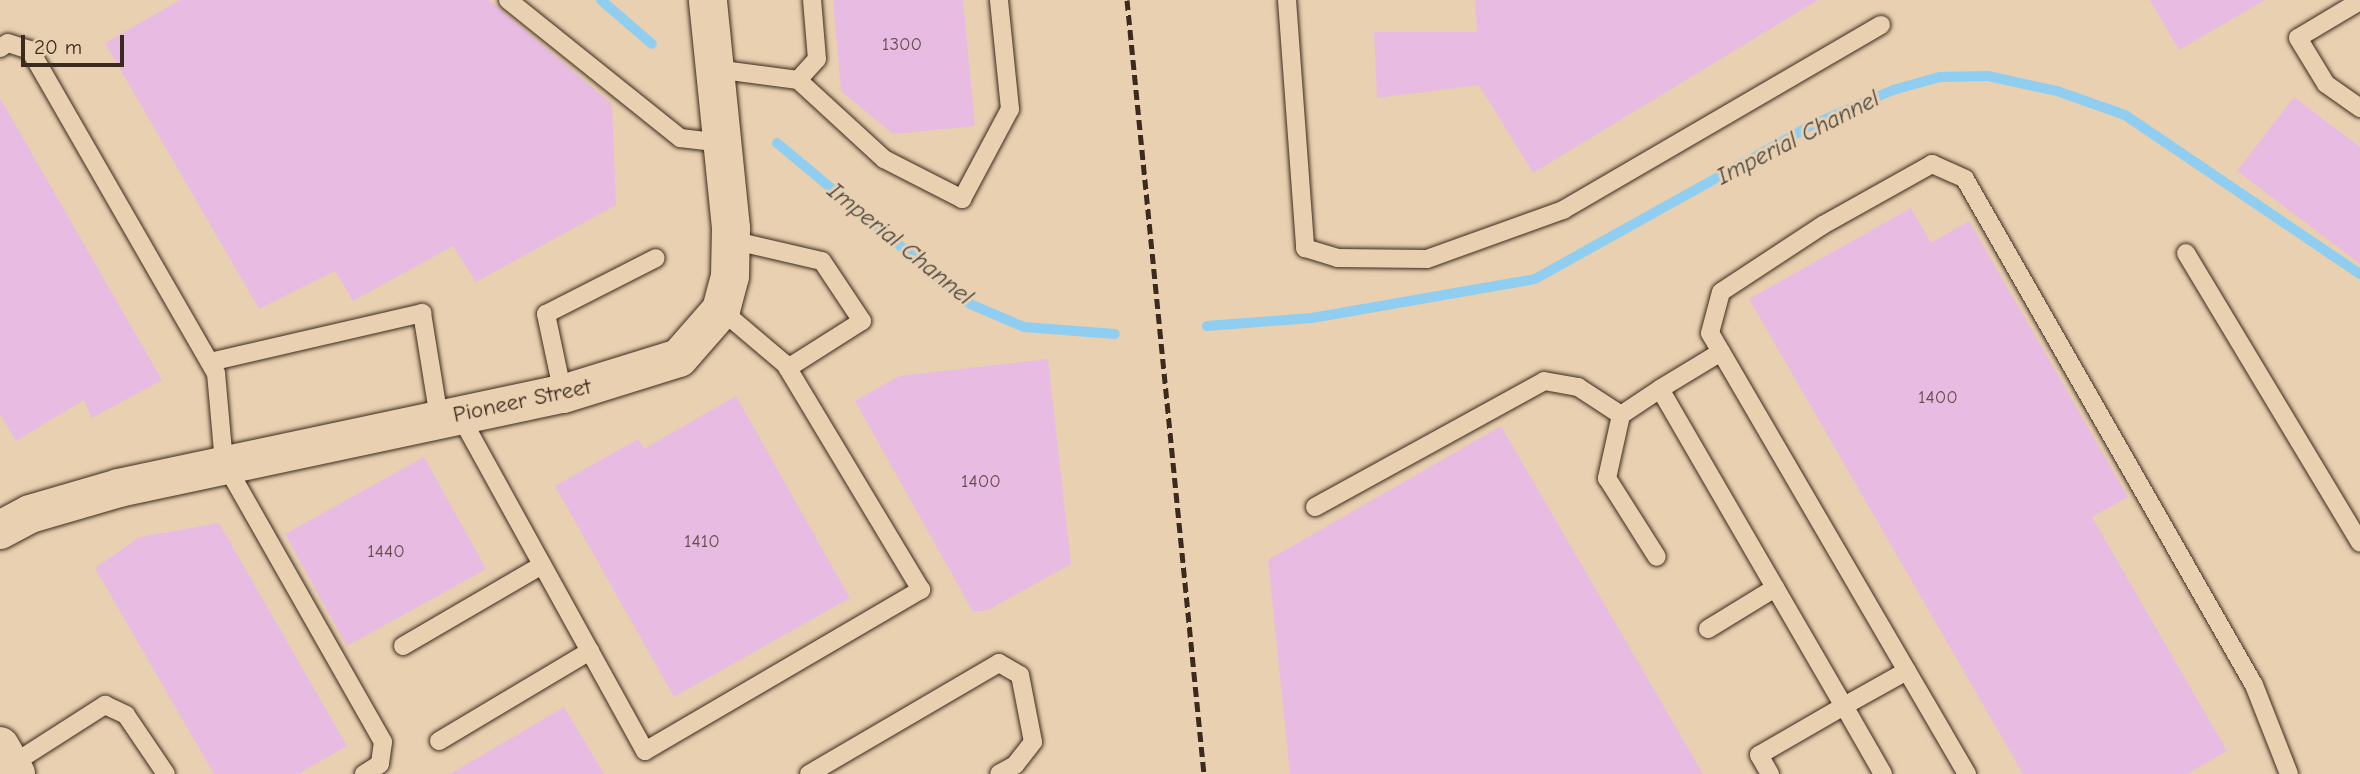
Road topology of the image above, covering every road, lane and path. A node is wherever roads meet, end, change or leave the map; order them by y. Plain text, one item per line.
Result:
1 (509, 0) edge
2 (708, 0) edge
3 (812, 0) edge
4 (999, 0) edge
5 (1287, 0) edge
6 (2360, 1) edge
7 (1881, 25) dead end
8 (0, 48) edge
9 (715, 69) junction
10 (798, 80) junction
11 (2360, 108) edge
12 (723, 143) junction
13 (731, 240) junction
14 (2186, 253) dead end
15 (656, 258) dead end
16 (721, 310) junction
17 (1721, 352) junction
18 (210, 362) junction
19 (788, 368) junction
20 (1660, 389) junction
21 (563, 394) junction
22 (1621, 415) junction
23 (449, 416) junction
24 (224, 462) junction
25 (1315, 508) dead end
26 (0, 530) edge
27 (2360, 543) edge
28 (1657, 557) dead end
29 (542, 565) junction
30 (1775, 588) junction
31 (1708, 629) dead end
32 (403, 646) dead end
33 (590, 651) junction
34 (1907, 671) junction
35 (1844, 706) junction
36 (439, 741) dead end
37 (9, 761) edge
38 (166, 774) edge
39 (364, 774) edge
40 (808, 774) edge
41 (999, 774) edge
42 (1770, 774) edge
43 (1883, 774) edge
44 (1967, 774) edge
45 (2289, 774) edge

1 - 12 lane
2 - 9 street
3 - 10 lane
4 - 10 lane
5 - 7 lane
6 - 11 lane
8 - 18 lane
9 - 10 lane
9 - 12 street
12 - 13 street
13 - 16 street
13 - 19 lane
14 - 27 lane
15 - 21 lane
16 - 19 lane
16 - 21 street, Pioneer Street
17 - 20 lane
17 - 34 lane
17 - 45 lane
18 - 23 lane
18 - 24 lane
19 - 33 lane
20 - 22 lane
20 - 30 lane
21 - 23 street, Pioneer Street
22 - 25 lane
22 - 28 lane
23 - 24 street, Pioneer Street
23 - 29 lane
24 - 26 street, Pioneer Street
24 - 39 lane
29 - 32 lane
29 - 33 lane
30 - 31 lane
30 - 35 lane
33 - 36 lane
34 - 35 lane
34 - 44 lane
35 - 42 lane
35 - 43 lane
37 - 38 lane
40 - 41 lane

